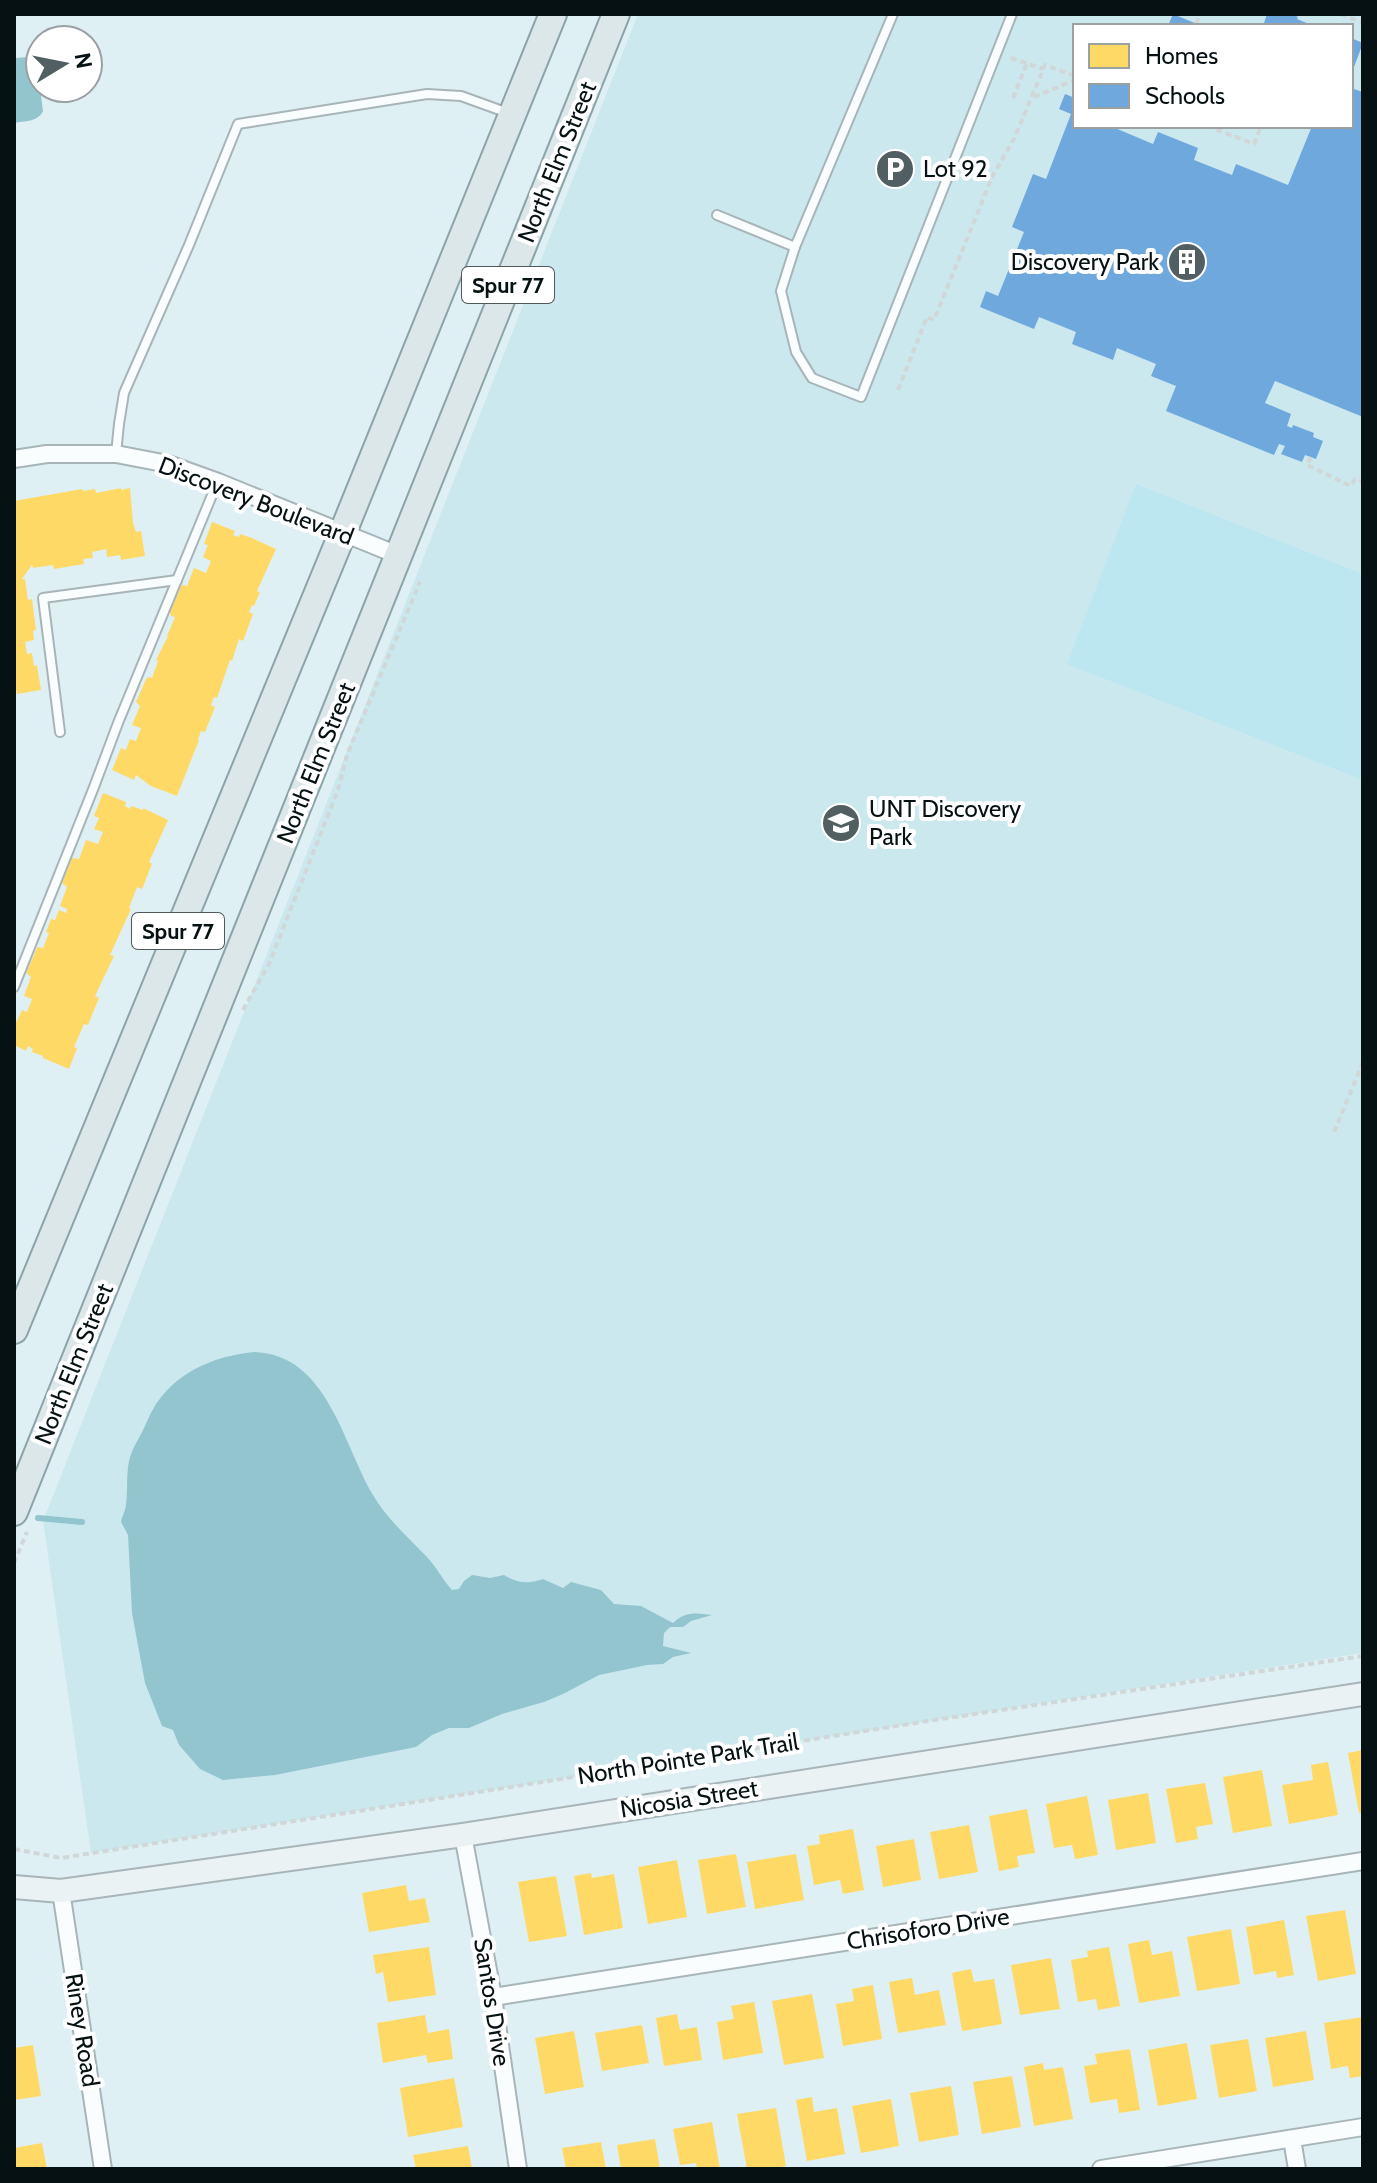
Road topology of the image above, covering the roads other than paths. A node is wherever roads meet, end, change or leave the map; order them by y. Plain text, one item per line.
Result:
1 (553, 14) edge
2 (616, 14) edge
3 (893, 14) edge
4 (1012, 14) edge
5 (513, 115) junction
6 (717, 215) dead end
7 (795, 247) junction
8 (116, 454) junction
9 (14, 459) edge
10 (218, 482) junction
11 (343, 532) junction
12 (400, 556) junction
13 (177, 580) junction
14 (60, 732) dead end
15 (14, 987) edge
16 (15, 1327) edge
17 (14, 1512) edge
18 (1363, 1694) edge
19 (463, 1835) junction
20 (1363, 1861) edge
21 (14, 1887) edge
22 (61, 1891) junction
23 (493, 1997) junction
24 (1363, 2127) edge
25 (1292, 2139) junction
26 (103, 2169) edge
27 (518, 2169) edge
28 (1101, 2169) edge
29 (1297, 2169) edge

1 - 5 main road, Spur 77
2 - 12 main road, North Elm Street / Spur 77
3 - 7 lane
4 - 7 lane
5 - 8 lane
5 - 11 main road, Spur 77
6 - 7 lane
8 - 9 street, Discovery Boulevard
8 - 10 street, Discovery Boulevard
10 - 11 street, Discovery Boulevard
10 - 13 lane
11 - 12 street, Discovery Boulevard
11 - 16 main road, Spur 77
12 - 17 main road, North Elm Street / Spur 77
13 - 14 lane
13 - 15 lane
18 - 19 street, Nicosia Street
19 - 22 street, Nicosia Street
19 - 23 street, Santos Drive
20 - 23 street, Chrisoforo Drive
21 - 22 street, Nicosia Street
22 - 26 street, Riney Road
23 - 27 street, Santos Drive
24 - 25 street
25 - 28 street
25 - 29 street

